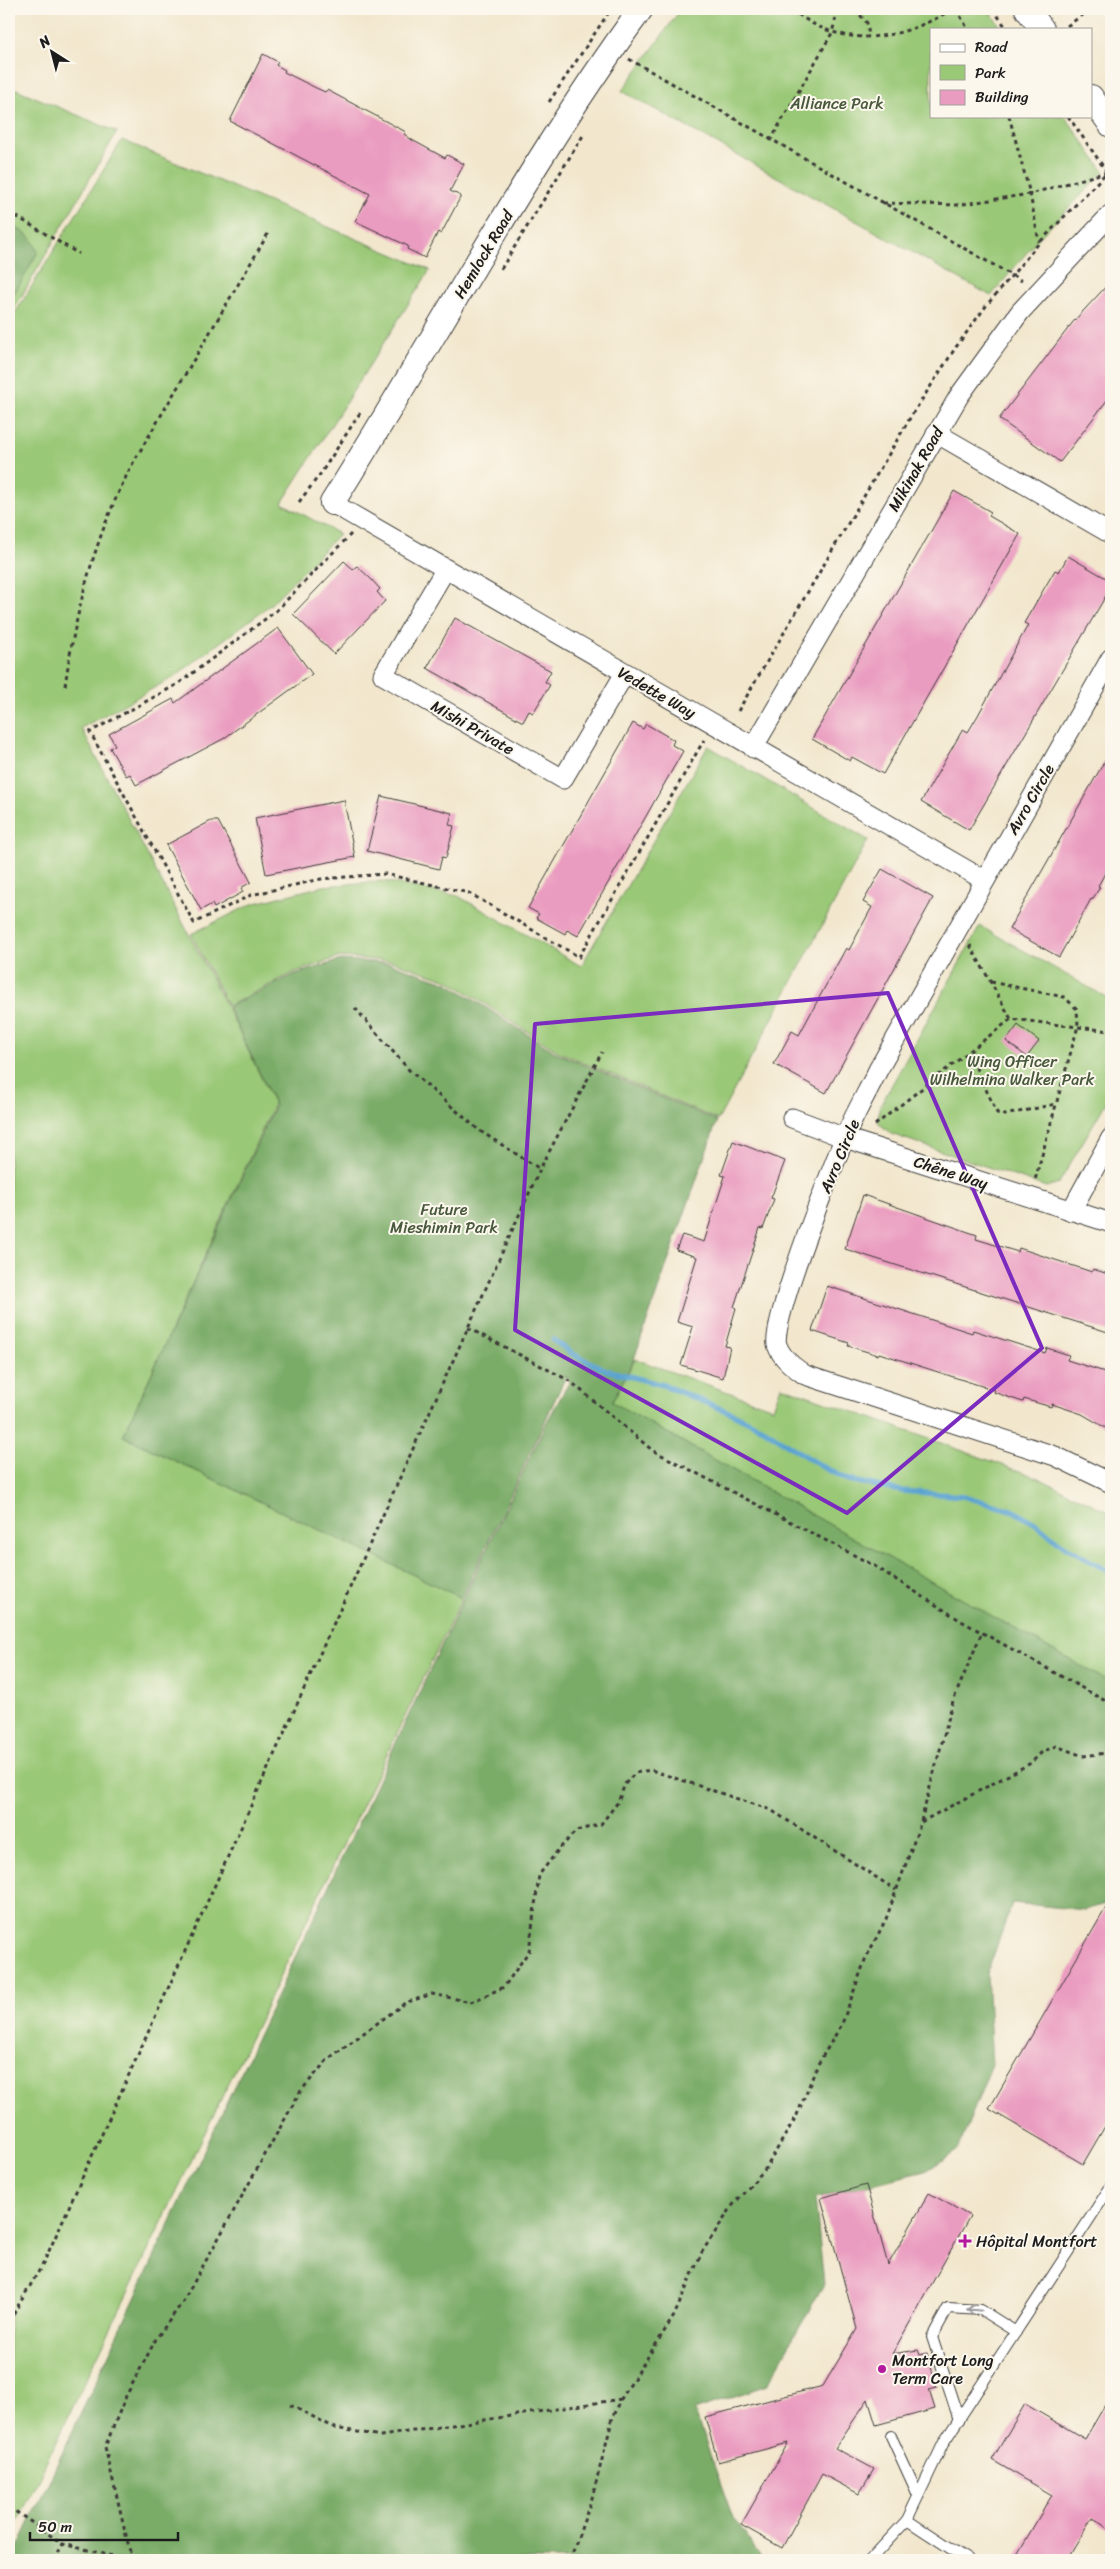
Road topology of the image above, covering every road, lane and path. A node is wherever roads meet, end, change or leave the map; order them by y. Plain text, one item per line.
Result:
1 (641, 9) edge
2 (792, 9) edge
3 (838, 9) edge
4 (855, 9) edge
5 (952, 9) edge
6 (956, 9) edge
7 (993, 9) edge
8 (1027, 9) edge
9 (1091, 9) edge
10 (1067, 26) dead end
11 (967, 28) edge
12 (1006, 28) edge
13 (1041, 28) edge
14 (832, 33) junction
15 (869, 36) junction
16 (636, 52) dead end
17 (621, 54) junction
18 (625, 68) dead end
19 (1092, 98) edge
20 (1010, 118) edge
21 (1069, 118) edge
22 (1111, 124) edge
23 (588, 128) dead end
24 (770, 141) junction
25 (1107, 172) junction
26 (1111, 177) edge
27 (1030, 194) junction
28 (882, 204) junction
29 (9, 212) edge
30 (1111, 214) edge
31 (269, 232) dead end
32 (1039, 243) junction
33 (79, 254) dead end
34 (499, 272) dead end
35 (1012, 275) junction
36 (1039, 290) junction
37 (936, 433) junction
38 (332, 503) joint
39 (352, 534) dead end
40 (1111, 534) edge
41 (445, 570) junction
42 (1111, 658) edge
43 (625, 673) junction
44 (65, 686) dead end
45 (738, 712) dead end
46 (706, 737) dead end
47 (753, 748) junction
48 (984, 880) junction
49 (968, 940) dead end
50 (991, 982) junction
51 (355, 1008) dead end
52 (1011, 1019) junction
53 (1078, 1026) junction
54 (1111, 1031) edge
55 (602, 1052) dead end
56 (969, 1052) junction
57 (1056, 1104) junction
58 (792, 1118) dead end
59 (875, 1124) dead end
60 (845, 1138) junction
61 (1111, 1138) edge
62 (540, 1169) junction
63 (1034, 1186) dead end
64 (1071, 1211) junction
65 (1111, 1223) edge
66 (468, 1328) junction
67 (1111, 1483) edge
68 (982, 1632) junction
69 (1111, 1704) edge
70 (1111, 1747) edge
71 (921, 1822) junction
72 (896, 1890) junction
73 (1111, 2186) edge
74 (9, 2320) edge
75 (1016, 2332) junction
76 (621, 2399) junction
77 (290, 2405) dead end
78 (959, 2420) junction
79 (891, 2436) dead end
80 (918, 2495) junction
81 (9, 2507) edge
82 (907, 2520) junction
83 (63, 2544) junction
84 (1110, 2548) dead end
85 (54, 2560) edge
86 (131, 2560) edge
87 (570, 2560) edge
88 (870, 2560) edge
89 (968, 2560) edge
90 (1102, 2560) edge

1 - 17 street, Hemlock Road
2 - 14 path
3 - 14 path
4 - 15 path
5 - 15 path
6 - 11 path
7 - 12 path
8 - 13 street
9 - 10 path
14 - 15 path
14 - 24 path
16 - 17 path
17 - 18 path
17 - 24 path
17 - 38 street, Hemlock Road
19 - 22 street
20 - 27 path
21 - 25 path
23 - 34 path
24 - 28 path
25 - 26 path
25 - 27 path
25 - 32 path
27 - 28 path
27 - 32 path
28 - 35 path
29 - 33 path
30 - 36 street, Mikinak Road
31 - 44 path
32 - 35 path
35 - 36 path
35 - 45 path
36 - 37 street, Mikinak Road
37 - 40 street
37 - 47 street, Mikinak Road
38 - 41 street, Vedette Way
39 - 46 path
41 - 43 street, Vedette Way
41 - 43 street, Mishi Private
42 - 48 street, Avro Circle
43 - 47 street, Vedette Way
47 - 48 street, Vedette Way
48 - 60 street, Avro Circle
49 - 50 path
50 - 52 path
50 - 53 path
51 - 62 path
52 - 53 path
52 - 56 path
53 - 54 path
53 - 57 path
55 - 62 path
56 - 57 path
56 - 59 path
57 - 63 path
58 - 60 street, Chêne Way
60 - 64 street, Chêne Way
60 - 67 street, Avro Circle
61 - 64 street
62 - 66 path
64 - 65 street, Chêne Way
66 - 68 path
66 - 74 path
68 - 69 path
68 - 71 path
70 - 71 path
71 - 72 path
72 - 76 path
72 - 86 path
73 - 75 lane
75 - 78 lane
75 -> 78 lane
76 - 77 path
76 - 87 path
78 - 80 lane
79 - 80 lane
80 - 82 lane
81 - 83 path
82 - 88 lane
82 - 89 lane
83 - 85 path
83 - 86 path
84 - 90 path

